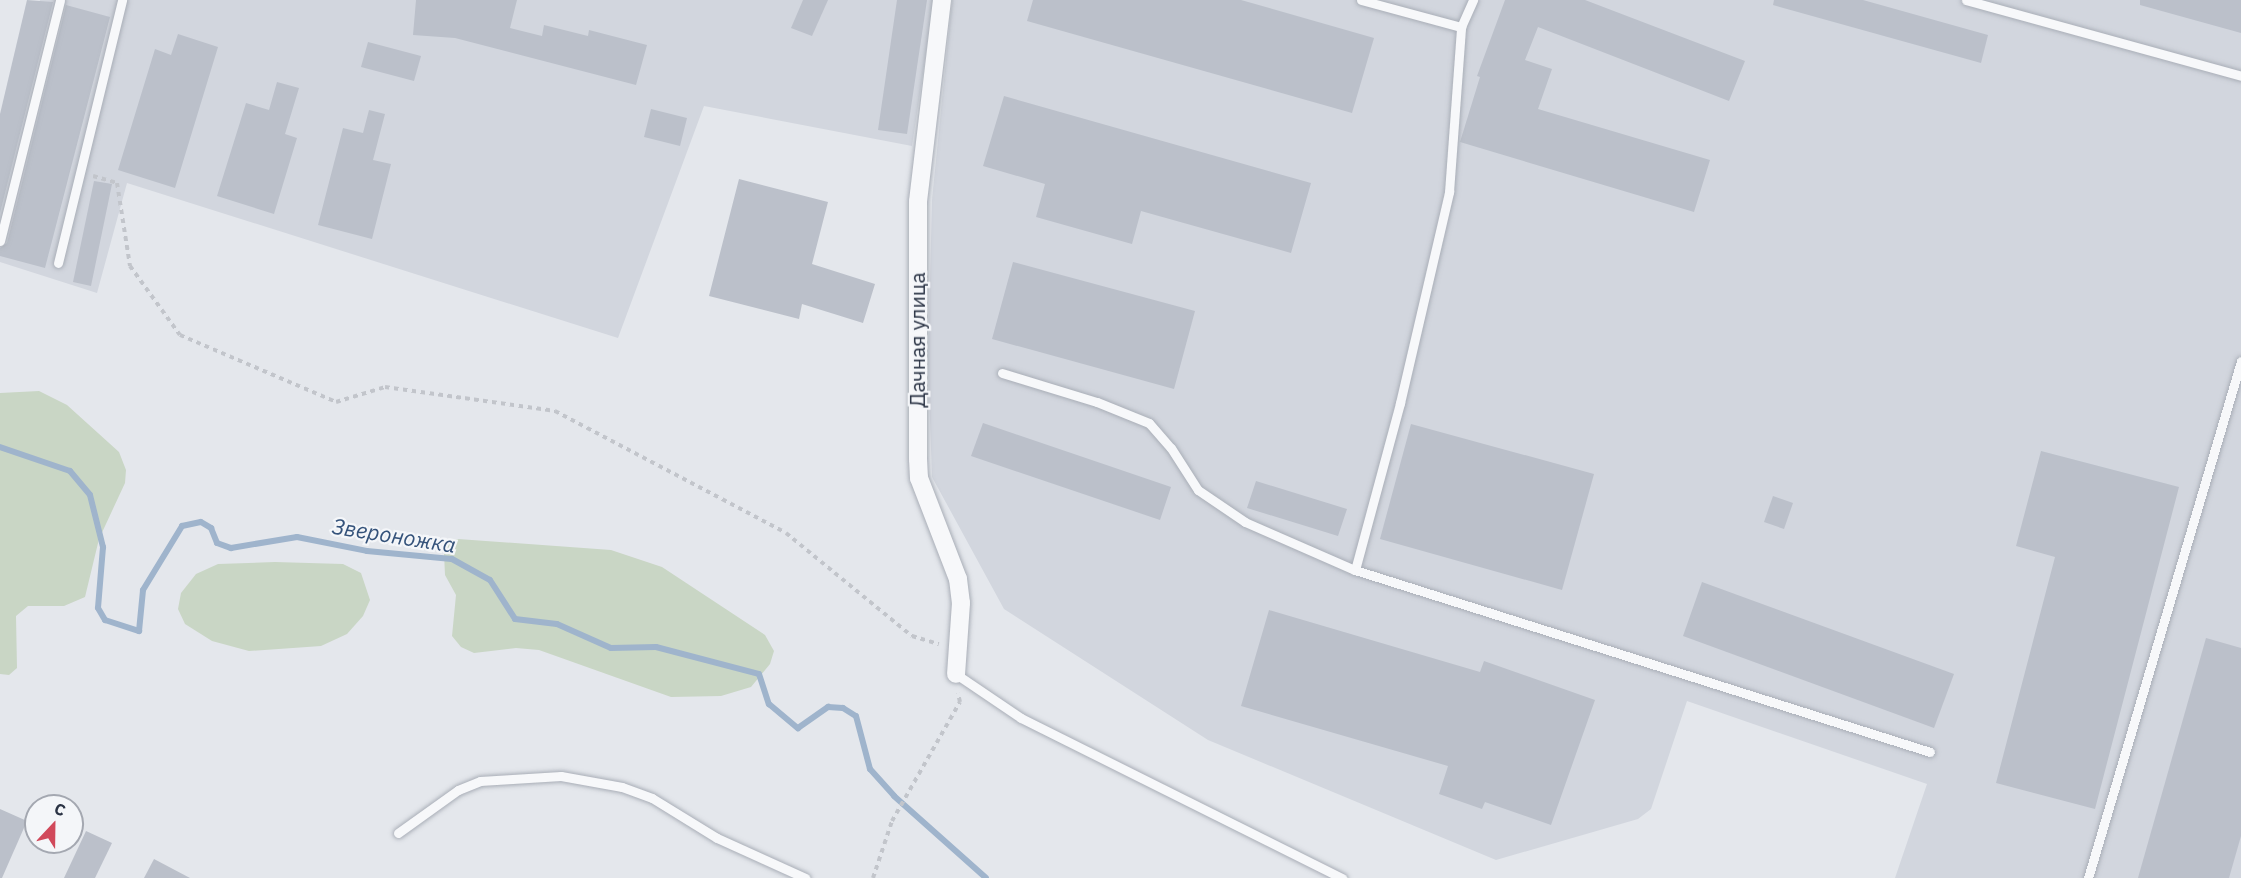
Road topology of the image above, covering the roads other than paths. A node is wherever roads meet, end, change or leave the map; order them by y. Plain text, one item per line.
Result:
1 (60, 0) edge
2 (122, 0) edge
3 (942, 0) edge
4 (1361, 0) edge
5 (1473, 0) edge
6 (1966, 0) edge
7 (1461, 27) junction
8 (2241, 76) edge
9 (0, 241) edge
10 (58, 262) dead end
11 (2241, 361) edge
12 (1002, 373) dead end
13 (1355, 570) junction
14 (956, 674) joint
15 (1929, 752) dead end
16 (398, 833) dead end
17 (805, 878) edge
18 (1342, 878) edge
19 (2088, 878) edge

1 - 9 lane
2 - 10 lane
3 - 14 street, Дачная улица
4 - 7 lane
5 - 7 lane
6 - 8 lane
7 - 13 lane
11 - 19 lane
12 - 13 lane
13 - 15 lane
14 - 18 lane
16 - 17 lane

